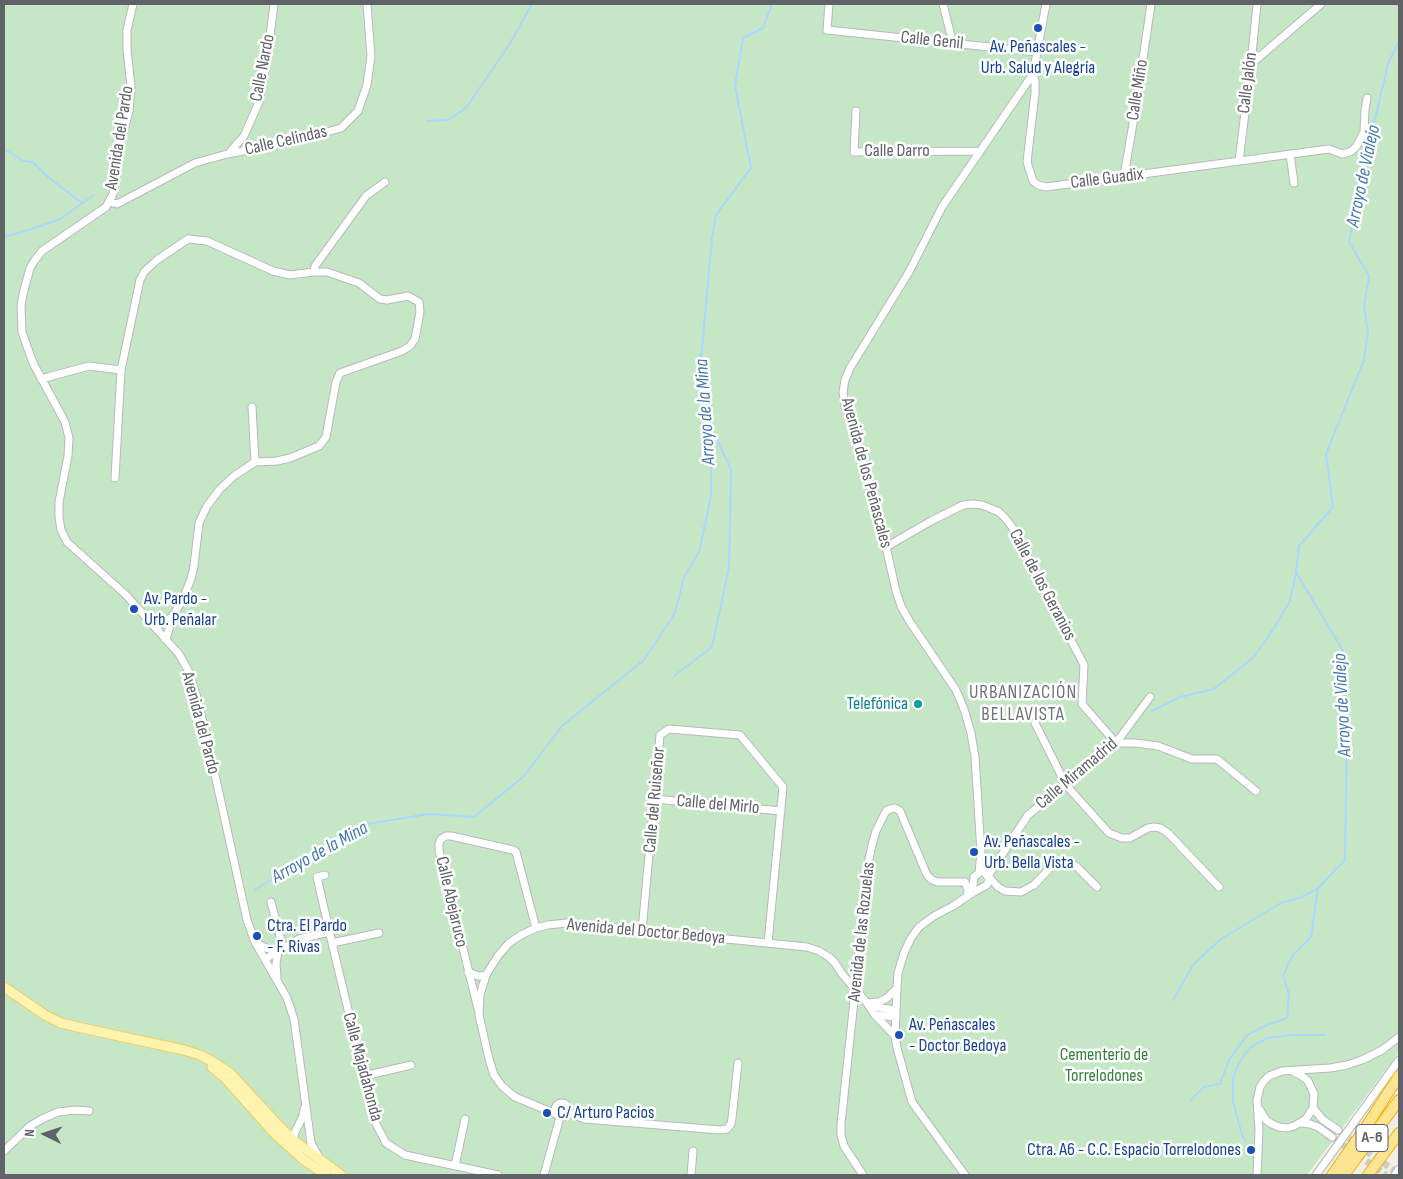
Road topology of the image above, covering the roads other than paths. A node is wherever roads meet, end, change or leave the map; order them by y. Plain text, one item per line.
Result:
1 (133, 4) edge
2 (274, 4) edge
3 (367, 4) edge
4 (829, 4) edge
5 (943, 4) edge
6 (1046, 4) edge
7 (1151, 4) edge
8 (1257, 4) edge
9 (1321, 4) edge
10 (953, 44) junction
11 (1038, 52) junction
12 (1251, 64) junction
13 (1033, 74) junction
14 (1367, 98) dead end
15 (856, 111) dead end
16 (980, 151) junction
17 (227, 154) junction
18 (1290, 154) junction
19 (1239, 161) junction
20 (1124, 176) junction
21 (385, 182) dead end
22 (1294, 182) dead end
23 (110, 202) junction
24 (314, 272) junction
25 (121, 370) junction
26 (40, 378) junction
27 (252, 407) dead end
28 (256, 462) junction
29 (115, 478) dead end
30 (886, 547) junction
31 (172, 617) junction
32 (155, 627) junction
33 (165, 639) junction
34 (1150, 697) dead end
35 (1035, 723) dead end
36 (1116, 743) junction
37 (1066, 785) junction
38 (1256, 791) dead end
39 (655, 798) junction
40 (781, 810) junction
41 (325, 875) dead end
42 (985, 875) junction
43 (965, 882) junction
44 (974, 883) junction
45 (985, 887) junction
46 (998, 887) junction
47 (1097, 887) dead end
48 (1219, 887) dead end
49 (969, 895) junction
50 (271, 902) dead end
51 (536, 928) junction
52 (642, 931) junction
53 (329, 932) junction
54 (379, 933) dead end
55 (255, 942) junction
56 (332, 943) junction
57 (768, 943) junction
58 (280, 950) junction
59 (265, 960) junction
60 (468, 972) junction
61 (486, 975) junction
62 (277, 978) junction
63 (4, 987) edge
64 (897, 988) junction
65 (856, 990) junction
66 (867, 1003) junction
67 (896, 1014) junction
68 (479, 1015) junction
69 (875, 1015) junction
70 (895, 1036) junction
71 (1399, 1037) edge
72 (184, 1050) junction
73 (1399, 1060) edge
74 (738, 1063) dead end
75 (411, 1065) dead end
76 (1289, 1071) junction
77 (364, 1076) junction
78 (1399, 1076) edge
79 (1399, 1100) edge
80 (305, 1101) junction
81 (560, 1104) junction
82 (536, 1105) junction
83 (1258, 1108) junction
84 (1313, 1108) junction
85 (89, 1111) dead end
86 (568, 1113) junction
87 (558, 1116) junction
88 (466, 1119) dead end
89 (1301, 1123) junction
90 (280, 1127) junction
91 (1338, 1130) tunnel mouth
92 (296, 1132) junction
93 (1399, 1133) edge
94 (1332, 1137) tunnel mouth
95 (311, 1143) junction
96 (4, 1151) edge
97 (693, 1151) dead end
98 (322, 1161) junction
99 (455, 1166) junction
100 (1399, 1169) edge
101 (327, 1175) edge
102 (341, 1175) edge
103 (498, 1175) edge
104 (544, 1175) edge
105 (691, 1175) edge
106 (863, 1175) edge
107 (964, 1175) edge
108 (1256, 1175) edge
109 (1316, 1175) edge
110 (1332, 1175) edge
111 (1344, 1175) edge
112 (1368, 1175) edge
113 (1395, 1175) edge

1 - 23 street, Avenida del Pardo
2 - 17 street, Calle Nardo
3 - 17 street, Calle Celindas
4 - 10 street, Calle Genil
5 - 10 street
6 - 11 street, Avenida de los Peñascales
7 - 20 street, Calle Miño
8 - 12 street, Calle Jalón
9 - 12 street
10 - 11 street, Calle Genil
11 - 13 street, Avenida de los Peñascales
12 - 19 street, Calle Jalón
13 - 16 street, Avenida de los Peñascales
13 - 20 street, Calle Guadix
14 - 18 street, Calle Guadix
15 - 16 street, Calle Darro
16 - 30 street, Avenida de los Peñascales
17 - 23 street, Calle Celindas
18 - 19 street, Calle Guadix
18 - 22 street
19 - 20 street, Calle Guadix
21 - 24 street
23 - 26 street, Avenida del Pardo
24 - 25 street
24 - 28 street
25 - 26 street
25 - 29 street
26 - 32 street, Avenida del Pardo
27 - 28 street
28 - 31 street
30 - 36 street, Calle de los Geranios
30 - 42 street, Avenida de los Peñascales
31 - 32 street
31 - 33 street
32 - 33 street, Avenida del Pardo
33 - 55 street, Avenida del Pardo
34 - 36 street, Calle Miramadrid
35 - 37 street
36 - 37 street, Calle Miramadrid
36 - 38 street
37 - 42 street, Calle Miramadrid
37 - 48 street
39 - 40 street, Calle del Mirlo
39 - 40 street, Calle del Ruiseñor
39 - 52 street, Calle del Ruiseñor
40 - 57 street, Calle del Ruiseñor
41 - 53 street, Calle Majadahonda
42 - 44 street
42 - 45 street
42 - 46 street
43 - 44 street, Avenida de las Rozuelas
43 - 49 street
43 - 65 street, Avenida de las Rozuelas
44 - 45 street
44 - 49 street
45 - 46 street
45 - 49 street
46 - 47 street
49 - 64 street
50 - 58 street, Avenida del Pardo
51 - 52 street, Avenida del Doctor Bedoya
51 - 60 street, Calle Abejaruco
51 - 61 street, Avenida del Doctor Bedoya
52 - 57 street, Avenida del Doctor Bedoya
53 - 56 street, Calle Majadahonda
53 - 58 street
54 - 56 street
55 - 58 street
55 - 59 street, Avenida del Pardo
56 - 77 street, Calle Majadahonda
57 - 65 street, Avenida del Doctor Bedoya
58 - 59 street
58 - 62 street, Avenida del Pardo
59 - 62 street, Avenida del Pardo
60 - 61 street, Calle Abejaruco
60 - 68 street, Calle Abejaruco
61 - 68 street, Avenida del Doctor Bedoya
62 - 80 street, Avenida del Pardo
63 - 72 main road
64 - 66 street
64 - 67 street
65 - 66 street, Avenida del Doctor Bedoya
65 - 106 street, Avenida de las Rozuelas
66 - 67 street
66 - 69 street, Avenida del Doctor Bedoya
67 - 69 street
67 - 70 street
68 - 82 street, Avenida del Doctor Bedoya
69 - 70 street, Avenida del Doctor Bedoya
70 - 107 street
71 - 76 street
72 - 90 main road
72 - 101 main road
73 - 109 street
74 - 86 street
75 - 77 street
76 - 83 street
76 - 84 street
77 - 99 street, Calle Majadahonda
78 - 110 highway
79 - 111 highway, A-6
80 - 92 street
80 - 95 street, Avenida del Pardo
81 - 82 street, Avenida del Doctor Bedoya
81 - 86 street
81 - 87 street
82 - 87 street, Avenida del Doctor Bedoya
83 - 89 street
83 - 108 street
84 - 89 street
84 - 91 street
85 - 96 street
86 - 87 street
87 - 104 street
88 - 99 street
89 - 94 street
90 - 92 main road
90 - 92 street
92 - 95 street
92 - 98 main road
92 - 101 street
93 - 112 highway, A-6
95 - 98 street
97 - 105 street
98 - 102 main road
99 - 103 street, Calle Majadahonda
100 - 113 street

